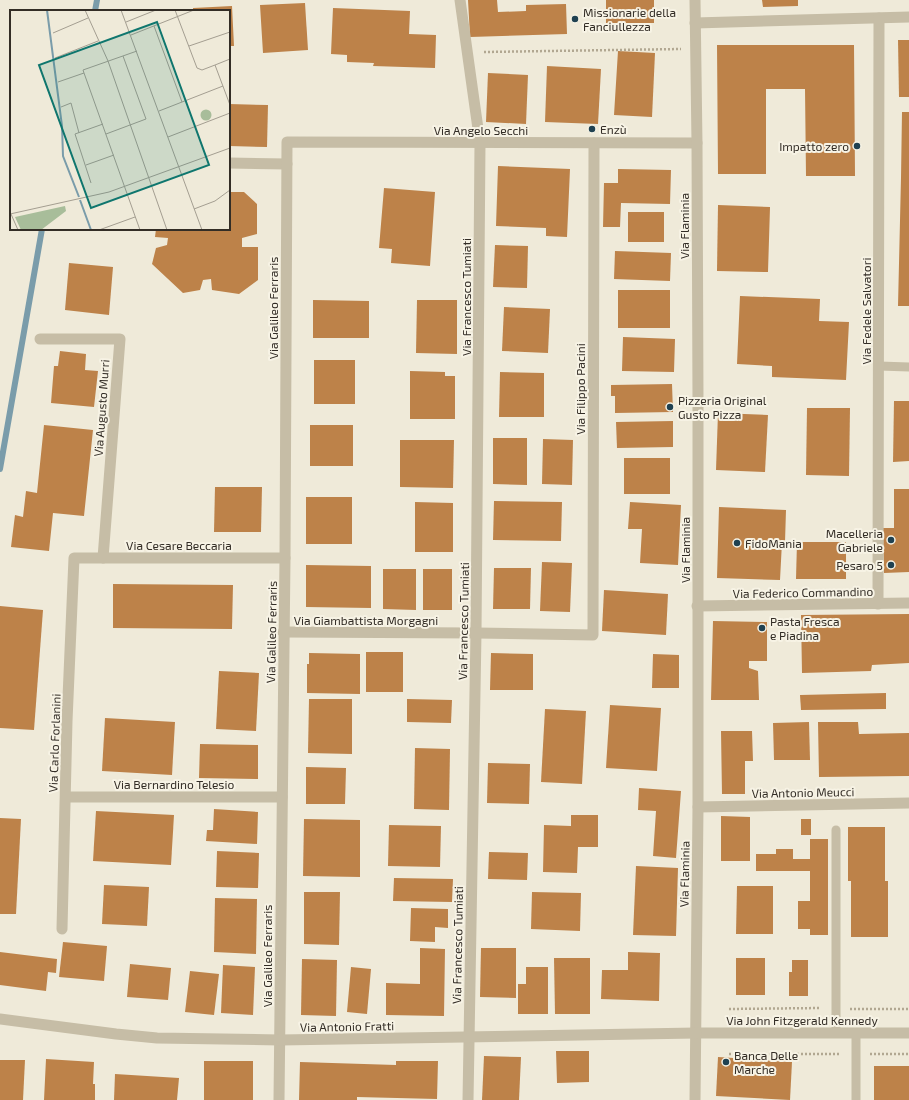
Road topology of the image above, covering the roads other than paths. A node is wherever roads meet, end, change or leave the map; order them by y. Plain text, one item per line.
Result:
1 (460, 0) edge
2 (695, 0) edge
3 (909, 17) edge
4 (879, 18) junction
5 (695, 23) junction
6 (480, 143) junction
7 (594, 143) junction
8 (697, 143) junction
9 (230, 163) edge
10 (287, 164) junction
11 (40, 339) dead end
12 (879, 366) junction
13 (909, 366) edge
14 (74, 558) joint
15 (103, 558) junction
16 (285, 558) junction
17 (909, 603) edge
18 (878, 604) junction
19 (697, 606) junction
20 (283, 632) junction
21 (476, 633) junction
22 (593, 635) joint
23 (66, 797) junction
24 (282, 797) junction
25 (909, 803) edge
26 (698, 807) junction
27 (836, 830) dead end
28 (62, 929) dead end
29 (0, 1019) edge
30 (696, 1033) junction
31 (836, 1033) junction
32 (856, 1033) junction
33 (909, 1033) edge
34 (469, 1037) junction
35 (280, 1040) junction
36 (279, 1100) edge
37 (468, 1100) edge
38 (695, 1100) edge
39 (856, 1100) edge

1 - 6 street, Via Francesco Tumiati
2 - 5 street, Via Flaminia
3 - 4 street
4 - 5 street
4 - 12 street, Via Fedele Salvatori
5 - 8 street, Via Flaminia
6 - 7 street, Via Angelo Secchi
6 - 10 street, Via Angelo Secchi
6 - 21 street, Via Francesco Tumiati
7 - 8 street, Via Angelo Secchi
7 - 22 street, Via Filippo Pacini
8 - 19 street, Via Flaminia
9 - 10 street
10 - 16 street, Via Galileo Ferraris
11 - 15 street, Via Augusto Murri
12 - 13 lane
12 - 18 street, Via Fedele Salvatori
14 - 15 street, Via Cesare Beccaria
14 - 23 street, Via Carlo Forlanini
15 - 16 street, Via Cesare Beccaria
16 - 20 street, Via Galileo Ferraris
17 - 18 street, Via Federico Commandino
18 - 19 street, Via Federico Commandino
19 - 26 street, Via Flaminia
20 - 21 street, Via Giambattista Morgagni
20 - 24 street, Via Galileo Ferraris
21 - 22 street, Via Giambattista Morgagni
21 - 34 street, Via Francesco Tumiati
23 - 24 street, Via Bernardino Telesio
23 - 28 street, Via Carlo Forlanini
24 - 35 street, Via Galileo Ferraris
25 - 26 street, Via Antonio Meucci
26 - 30 street, Via Flaminia
27 - 31 lane
29 - 35 street, Via Antonio Fratti
30 - 31 street, Via John Fitzgerald Kennedy
30 - 34 street, Via Antonio Fratti
30 - 38 street, Via Flaminia
31 - 32 street, Via John Fitzgerald Kennedy
32 - 33 street, Via John Fitzgerald Kennedy
32 - 39 lane
34 - 35 street, Via Antonio Fratti
34 - 37 street, Via Francesco Tumiati
35 - 36 street, Via Galileo Ferraris

